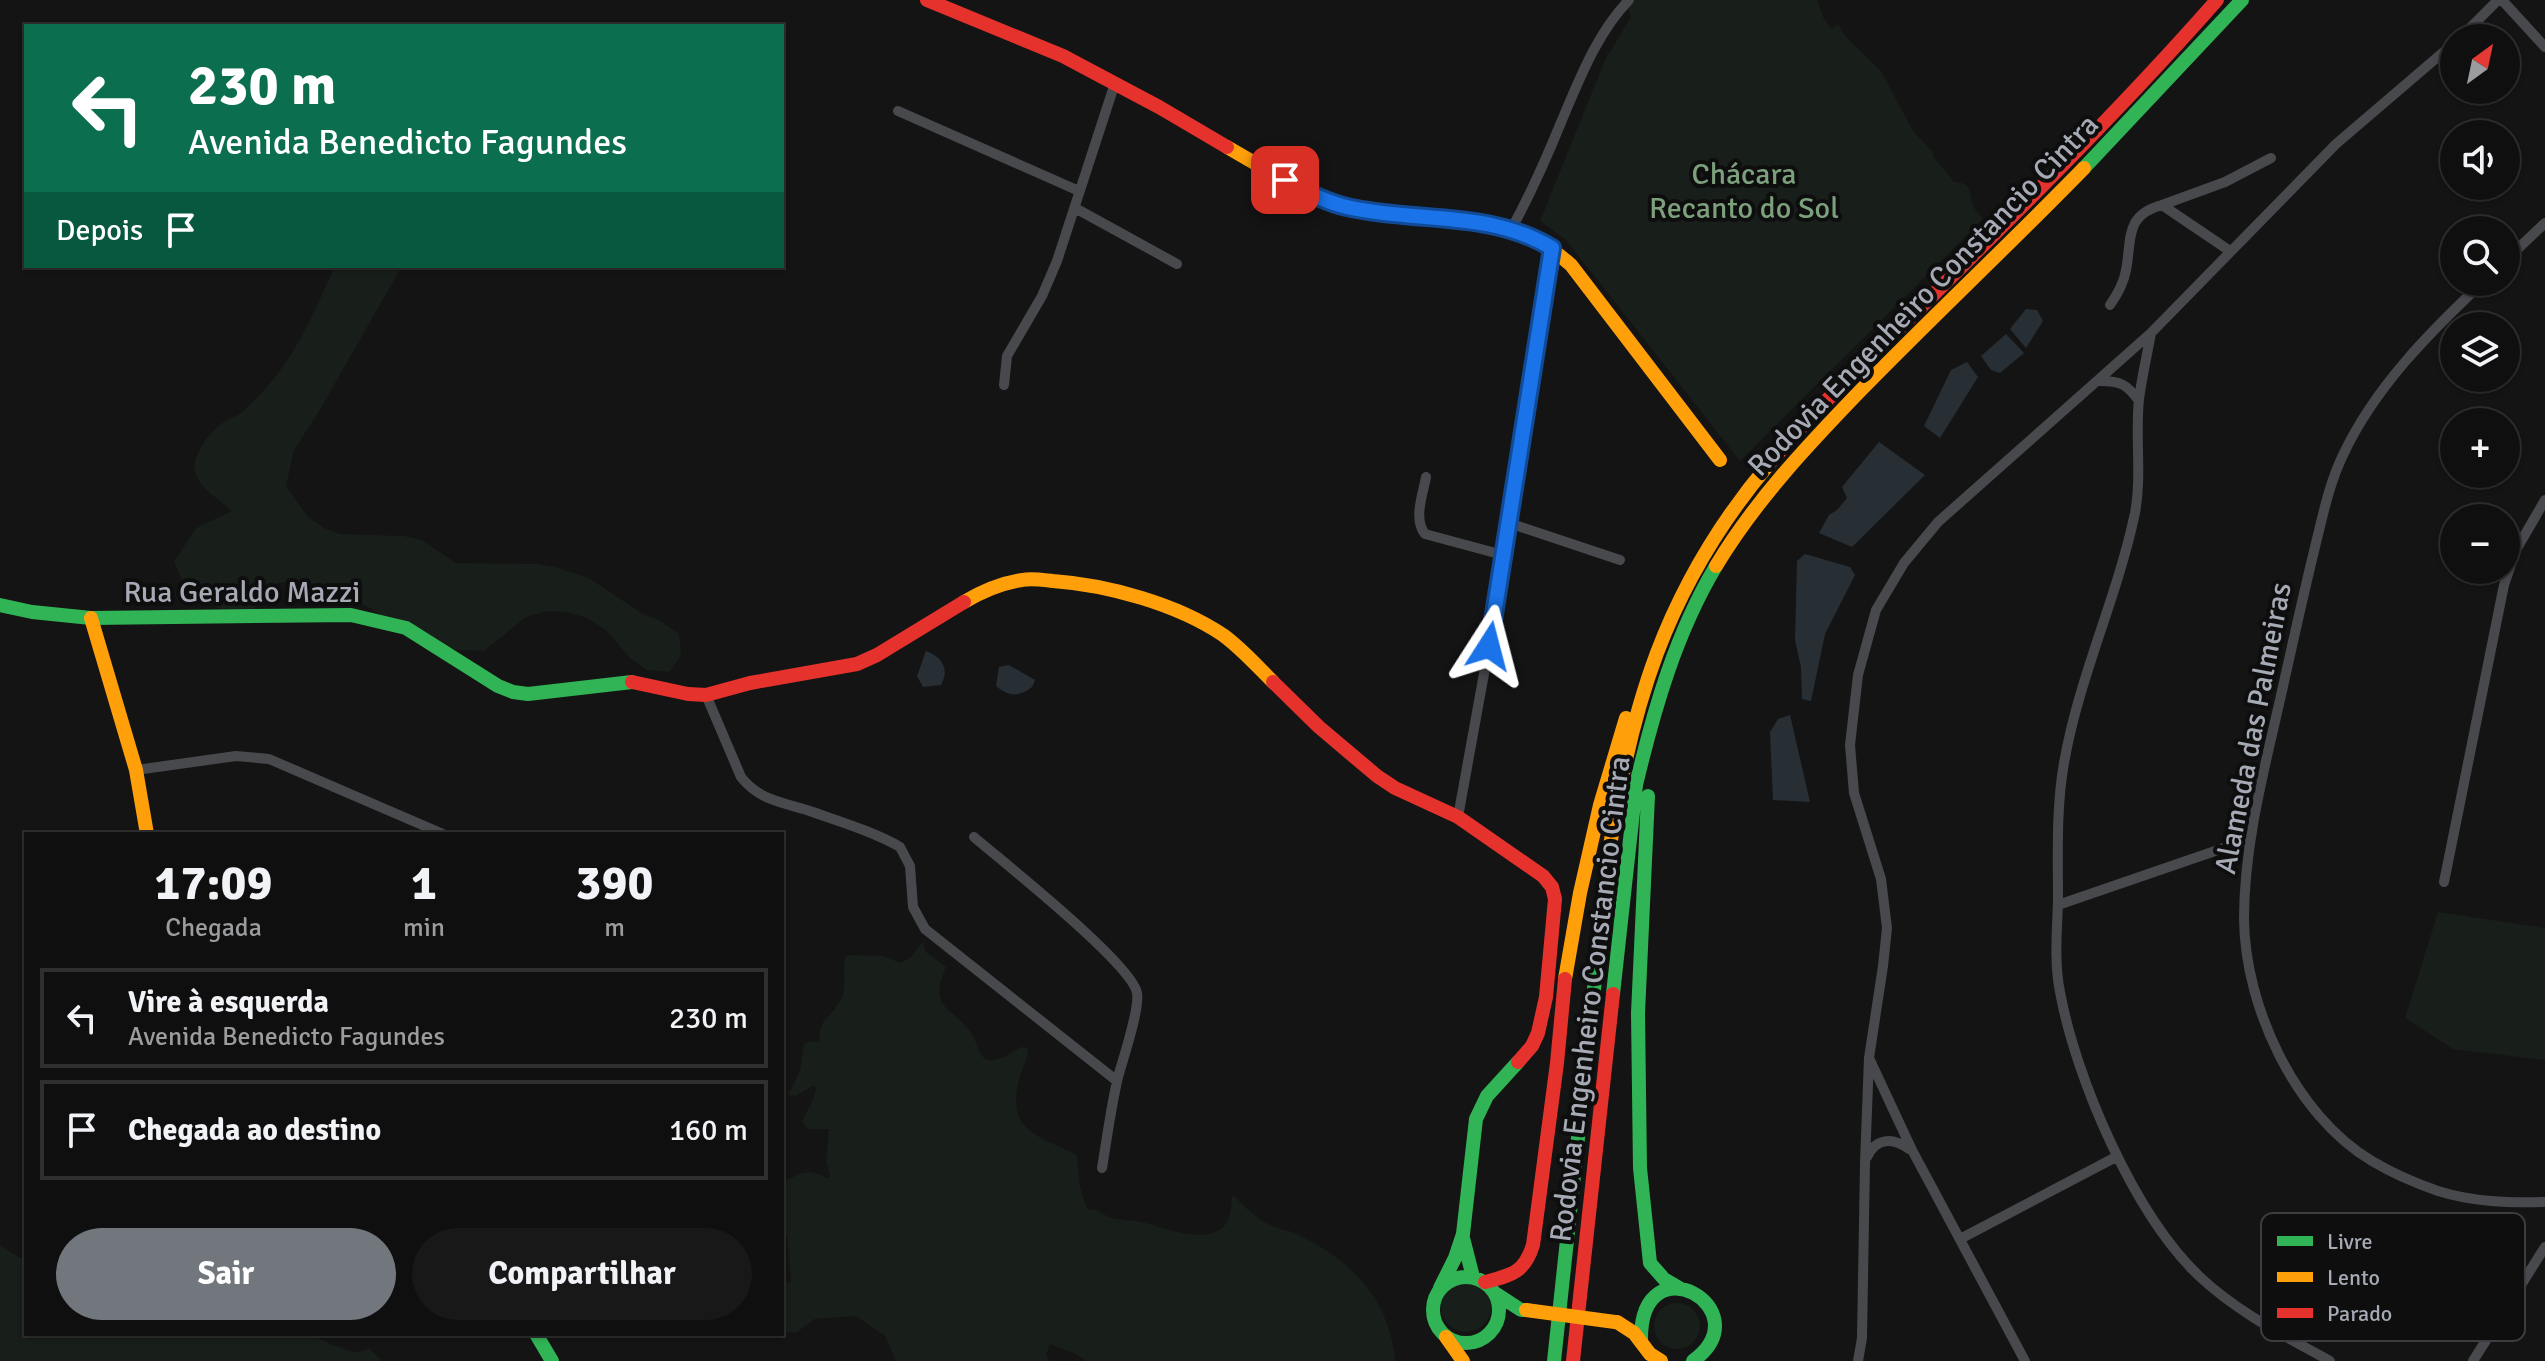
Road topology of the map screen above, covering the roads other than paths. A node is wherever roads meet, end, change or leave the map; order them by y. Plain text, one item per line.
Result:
1 (927, 0) edge
2 (1629, 0) edge
3 (2217, 0) edge
4 (2242, 0) edge
5 (2500, 0) edge
6 (2475, 24) edge
7 (2545, 47) edge
8 (2440, 55) edge
9 (1115, 83) junction
10 (898, 111) dead end
11 (2271, 158) dead end
12 (1079, 191) junction
13 (2162, 205) junction
14 (1075, 208) junction
15 (2545, 223) edge
16 (1512, 228) junction
17 (2520, 247) edge
18 (1552, 248) junction
19 (2230, 251) junction
20 (1177, 264) dead end
21 (2469, 296) edge
22 (2110, 305) dead end
23 (2151, 333) junction
24 (2100, 381) junction
25 (1004, 385) dead end
26 (2139, 401) junction
27 (1720, 460) dead end
28 (1426, 477) dead end
29 (2545, 500) edge
30 (1509, 523) junction
31 (1503, 555) junction
32 (1620, 560) dead end
33 (0, 605) edge
34 (91, 618) junction
35 (1664, 683) junction
36 (1645, 684) junction
37 (706, 695) junction
38 (136, 770) junction
39 (1458, 817) junction
40 (147, 832) edge
41 (438, 832) edge
42 (974, 837) dead end
43 (2250, 839) junction
44 (2444, 882) dead end
45 (2058, 905) junction
46 (1869, 1058) junction
47 (1117, 1081) junction
48 (1912, 1150) junction
49 (2116, 1157) junction
50 (1865, 1163) junction
51 (1102, 1168) dead end
52 (2545, 1202) edge
53 (1463, 1234) junction
54 (1960, 1239) junction
55 (2545, 1247) edge
56 (2525, 1279) edge
57 (1484, 1284) junction
58 (1440, 1288) junction
59 (1681, 1289) junction
60 (1524, 1310) junction
61 (1642, 1310) junction
62 (1616, 1322) junction
63 (2261, 1322) edge
64 (1494, 1328) junction
65 (537, 1336) edge
66 (1446, 1337) junction
67 (1641, 1340) junction
68 (1713, 1340) junction
69 (2293, 1341) edge
70 (2486, 1341) edge
71 (552, 1361) edge
72 (1463, 1361) edge
73 (1554, 1361) edge
74 (1573, 1361) edge
75 (1661, 1361) edge
76 (1693, 1361) edge
77 (1709, 1361) edge
78 (1858, 1361) edge
79 (2025, 1361) edge
80 (2330, 1361) edge
81 (2473, 1361) edge

1 - 9 main road
2 - 16 street
3 - 36 main road, Rodovia Engenheiro Constancio Cintra
4 - 35 main road, Rodovia Engenheiro Constancio Cintra
5 - 6 street
5 - 7 street
8 - 19 street
9 - 12 street
9 - 16 main road
10 - 12 street
11 - 13 street
12 - 14 street
13 - 19 street
13 - 22 street
14 - 20 street
14 - 25 street
15 - 17 street
16 - 18 main road
18 - 27 main road
18 - 30 street
19 - 23 street
21 - 43 street, Alameda das Palmeiras
23 - 24 street
23 - 26 street
24 - 26 street
24 - 46 street
26 - 45 street
28 - 31 street
29 - 44 street
30 - 31 street
30 - 32 street
31 - 39 street
33 - 34 main road, Rua Geraldo Mazzi
34 - 37 main road, Rua Geraldo Mazzi
34 - 38 main road
35 - 59 main road
35 - 74 main road, Rodovia Engenheiro Constancio Cintra
36 - 57 main road
36 - 73 main road, Rodovia Engenheiro Constancio Cintra
37 - 39 main road, Rua Geraldo Mazzi
37 - 47 street
38 - 40 main road
38 - 41 street
39 - 53 main road, Rua Geraldo Mazzi
42 - 47 street
43 - 45 street
43 - 52 street, Alameda das Palmeiras
45 - 49 street
46 - 48 street
46 - 50 street
47 - 51 street
48 - 50 street
48 - 54 street
49 - 54 street
49 - 63 street
50 - 78 street
53 - 57 main road
53 - 58 main road
54 - 79 street
55 - 56 street
57 - 58 main road
57 - 60 main road
57 - 64 main road
58 - 66 main road
59 - 61 main road
59 - 68 main road
60 - 62 main road, bridge
60 - 64 main road
61 - 62 main road
61 - 67 main road
62 - 67 main road
64 - 66 main road
65 - 71 main road
66 - 72 main road
67 - 75 main road
68 - 76 main road
68 - 77 street
69 - 80 street
70 - 81 street

